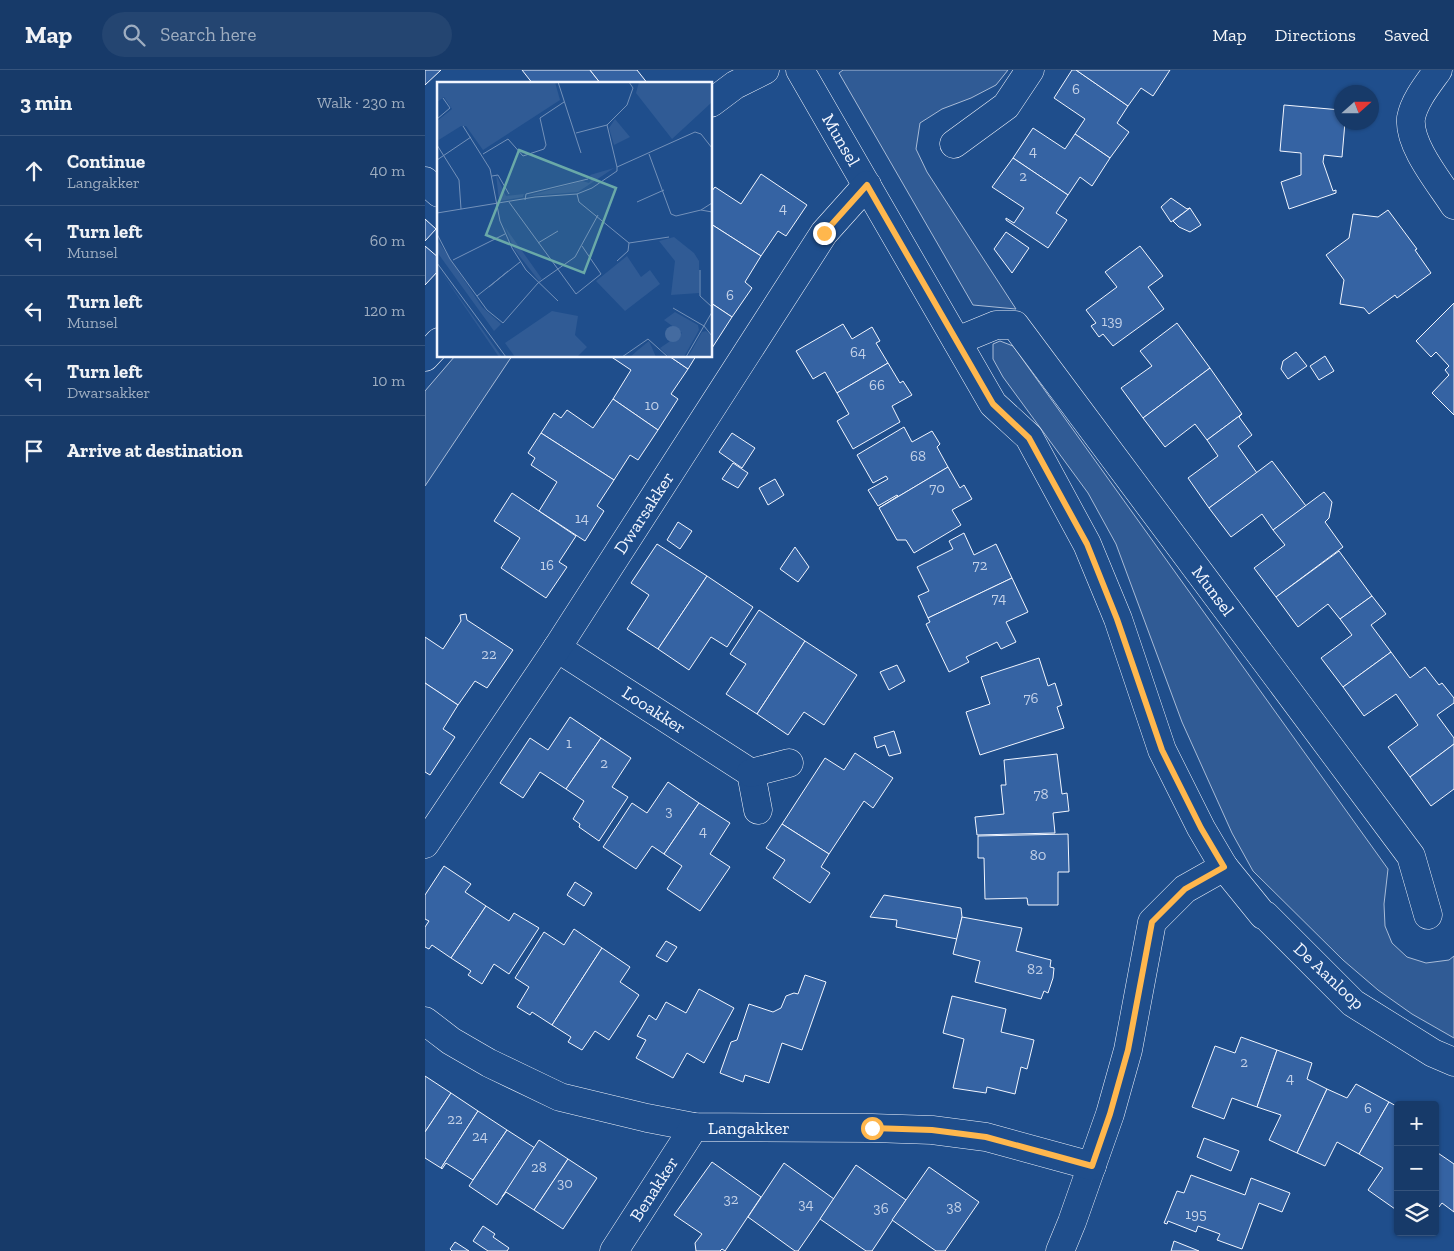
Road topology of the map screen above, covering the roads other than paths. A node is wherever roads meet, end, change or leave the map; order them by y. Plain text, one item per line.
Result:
1 (765, 70) edge
2 (800, 70) edge
3 (1030, 70) edge
4 (1438, 70) edge
5 (713, 101) edge
6 (954, 144) dead end
7 (425, 180) edge
8 (867, 185) junction
9 (437, 191) edge
10 (1454, 205) edge
11 (957, 341) junction
12 (437, 344) edge
13 (425, 358) edge
14 (557, 648) junction
15 (789, 763) dead end
16 (751, 773) junction
17 (759, 810) dead end
18 (425, 844) edge
19 (1224, 867) junction
20 (1428, 915) dead end
21 (425, 1021) edge
22 (1454, 1062) edge
23 (694, 1127) junction
24 (1092, 1166) junction
25 (614, 1251) edge
26 (1060, 1251) edge

1 - 5 street
2 - 8 street, Munsel
3 - 6 street
4 - 10 street
7 - 9 street
8 - 11 street, Munsel
8 - 14 street, Dwarsakker
11 - 19 street, Munsel
11 - 20 street, Munsel
12 - 13 street
14 - 16 street, Looakker
14 - 18 street, Dwarsakker
15 - 16 street
16 - 17 street
19 - 22 street, De Aanloop
19 - 24 street
21 - 23 street, Langakker
23 - 24 street, Langakker
23 - 25 street, Benakker
24 - 26 street

